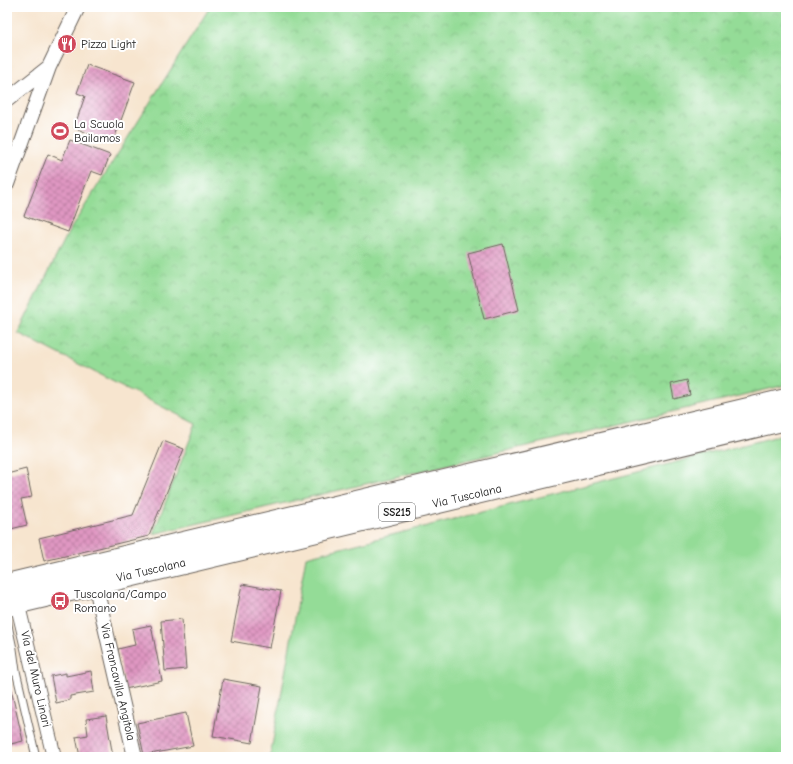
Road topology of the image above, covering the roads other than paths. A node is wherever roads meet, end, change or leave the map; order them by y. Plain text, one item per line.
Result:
1 (78, 7) edge
2 (49, 66) junction
3 (7, 100) edge
4 (7, 184) edge
5 (786, 400) edge
6 (786, 419) edge
7 (94, 583) junction
8 (9, 609) edge
9 (8, 631) edge
10 (10, 649) edge
11 (16, 672) junction
12 (7, 674) edge
13 (36, 757) edge
14 (54, 757) edge
15 (135, 757) edge

1 - 2 street
2 - 3 street
2 - 4 street
5 - 8 main road, Via Tuscolana / SS215
6 - 7 main road, Via Tuscolana / SS215
7 - 8 main road, Via Tuscolana / SS215
7 - 15 street, Via Francavilla Angitola
8 - 9 lane
8 - 14 street, Via del Muro Linari
9 - 10 lane
10 - 11 lane
11 - 12 lane
11 - 13 lane

